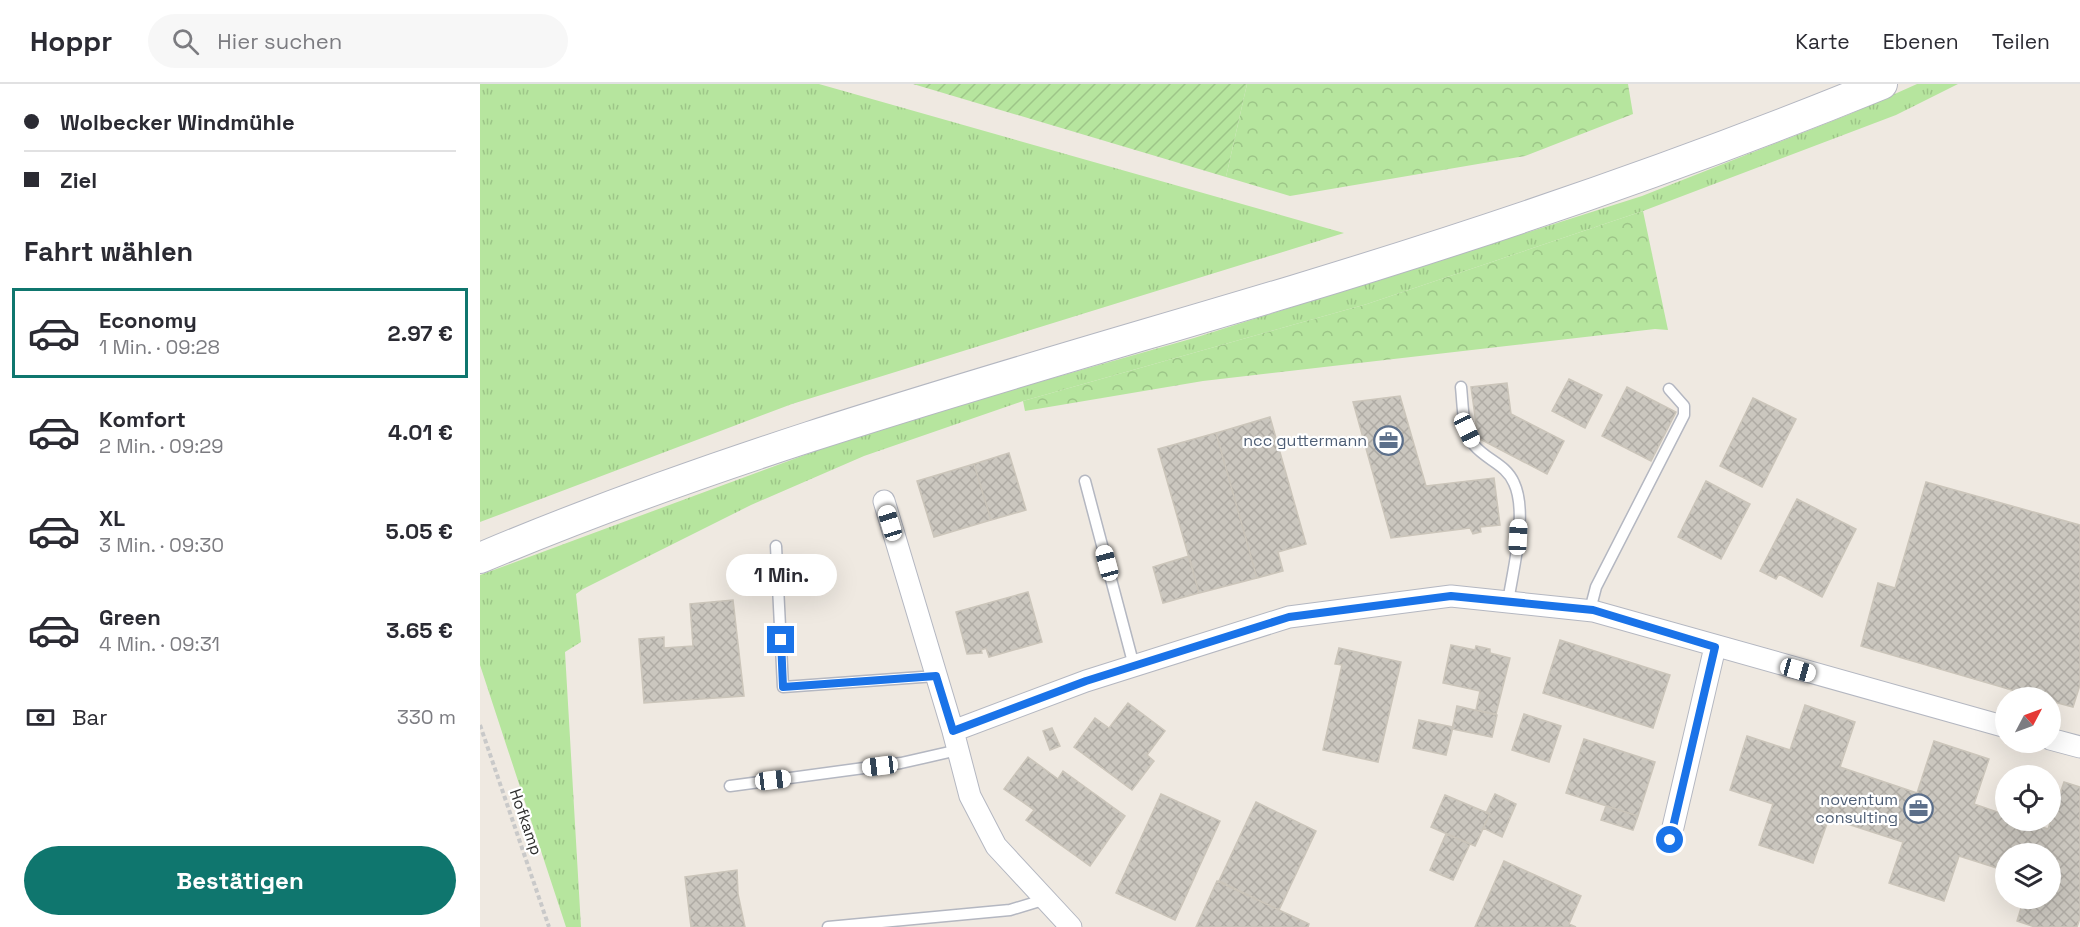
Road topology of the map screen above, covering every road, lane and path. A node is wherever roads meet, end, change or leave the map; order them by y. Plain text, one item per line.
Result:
1 (1882, 84) edge
2 (1461, 387) dead end
3 (1669, 389) dead end
4 (1085, 481) dead end
5 (884, 501) dead end
6 (776, 546) dead end
7 (480, 558) edge
8 (1508, 602) junction
9 (1590, 610) junction
10 (1715, 647) junction
11 (1134, 666) junction
12 (936, 676) junction
13 (1995, 724) edge
14 (480, 725) edge
15 (955, 741) junction
16 (2061, 742) edge
17 (2080, 747) edge
18 (730, 786) dead end
19 (1670, 840) dead end
20 (1043, 900) junction
21 (549, 927) edge
22 (828, 927) edge
23 (1071, 927) edge

1 - 7 main road
2 - 8 lane
3 - 9 lane
4 - 11 lane
5 - 12 street
6 - 12 lane
8 - 9 street
8 - 11 street
9 - 10 street
10 - 13 street
10 - 19 street
11 - 15 street
12 - 15 street
14 - 21 path, Hofkamp
15 - 18 lane
15 - 20 street
16 - 17 street
20 - 22 lane
20 - 23 street

